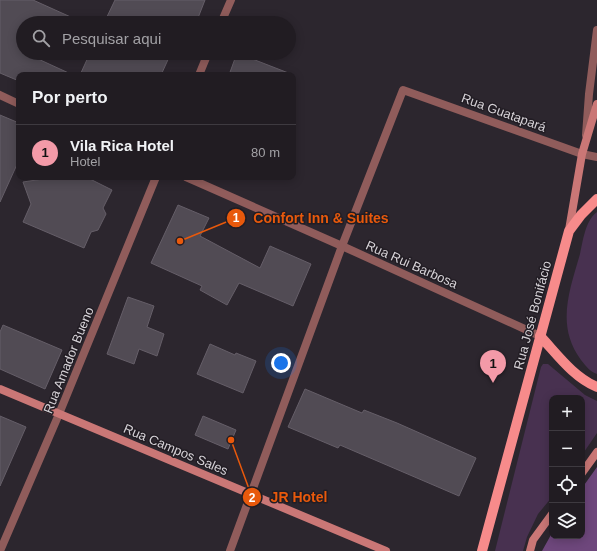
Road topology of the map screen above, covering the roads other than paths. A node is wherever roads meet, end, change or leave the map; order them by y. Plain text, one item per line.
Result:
1 (231, 0) edge
2 (224, 16) edge
3 (597, 30) edge
4 (205, 60) edge
5 (200, 72) edge
6 (0, 95) edge
7 (16, 103) edge
8 (597, 104) edge
9 (586, 139) junction
10 (582, 154) junction
11 (597, 157) edge
12 (155, 180) edge
13 (193, 180) edge
14 (597, 199) edge
15 (569, 231) junction
16 (342, 246) junction
17 (540, 336) junction
18 (597, 387) edge
19 (0, 389) edge
20 (59, 414) junction
21 (597, 452) edge
22 (585, 469) edge
23 (252, 493) junction
24 (549, 518) edge
25 (0, 551) edge
26 (230, 551) edge
27 (386, 551) edge
28 (482, 551) edge
29 (530, 551) edge

1 - 2 street
3 - 9 street
4 - 5 street
6 - 7 street
8 - 9 main road, Rua José Bonifácio
9 - 10 main road, Rua José Bonifácio
10 - 11 street, Rua Guatapará
10 - 15 main road, Rua José Bonifácio
10 - 16 street, Rua Guatapará
12 - 20 street, Rua Amador Bueno
13 - 16 street, Rua Rui Barbosa
14 - 15 main road
15 - 17 main road, Rua José Bonifácio
16 - 17 street, Rua Rui Barbosa
16 - 23 street
17 - 18 main road
17 - 28 main road, Rua José Bonifácio
19 - 20 main road, Rua Campos Sales
20 - 23 main road, Rua Campos Sales
20 - 25 street, Rua Amador Bueno
21 - 22 main road
23 - 26 street
23 - 27 main road, Rua Campos Sales
24 - 29 main road

